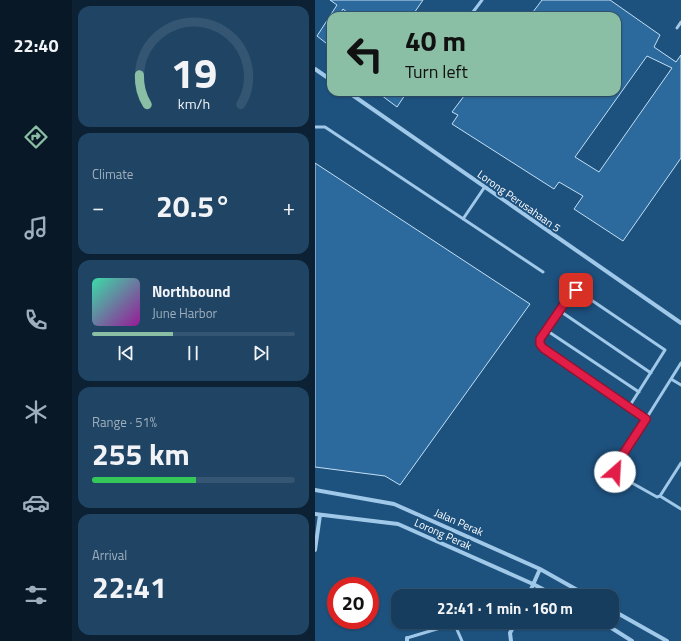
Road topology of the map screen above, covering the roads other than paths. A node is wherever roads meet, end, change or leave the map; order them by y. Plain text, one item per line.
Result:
1 (482, 0) edge
2 (473, 12) edge
3 (681, 22) edge
4 (677, 28) dead end
5 (315, 69) edge
6 (327, 77) edge
7 (354, 96) edge
8 (315, 127) edge
9 (484, 188) junction
10 (463, 218) junction
11 (543, 272) dead end
12 (559, 310) junction
13 (681, 323) edge
14 (546, 330) junction
15 (681, 363) edge
16 (651, 373) junction
17 (671, 379) junction
18 (681, 385) edge
19 (639, 392) junction
20 (629, 407) junction
21 (646, 419) junction
22 (681, 463) edge
23 (315, 490) edge
24 (659, 496) junction
25 (681, 509) edge
26 (315, 514) edge
27 (320, 515) junction
28 (315, 550) edge
29 (540, 569) junction
30 (533, 584) junction
31 (531, 589) edge
32 (543, 589) edge
33 (576, 589) edge
34 (619, 614) edge
35 (512, 629) edge
36 (612, 629) edge
37 (407, 640) edge
38 (462, 641) edge
39 (511, 641) edge
40 (632, 641) edge
41 (667, 641) edge

1 - 2 lane
3 - 4 lane
5 - 6 street
7 - 9 street, Lorong Perusahaan 5
8 - 10 lane
9 - 10 lane
9 - 13 street, Lorong Perusahaan 5
10 - 11 lane
12 - 14 lane
12 - 16 lane
12 - 16 lane
14 - 19 lane
14 - 20 lane
15 - 17 lane
16 - 19 lane
17 - 18 lane
17 - 21 lane
19 - 20 lane
20 - 21 lane
21 - 24 lane
22 - 24 lane
23 - 29 street, Jalan Perak
24 - 25 lane
26 - 27 street, Lorong Perak
27 - 28 street
27 - 30 street, Lorong Perak
29 - 30 street
29 - 33 street, Jalan Perak
30 - 31 street
30 - 32 street, Lorong Perak
34 - 41 street
35 - 39 street
36 - 40 street
37 - 38 lane

